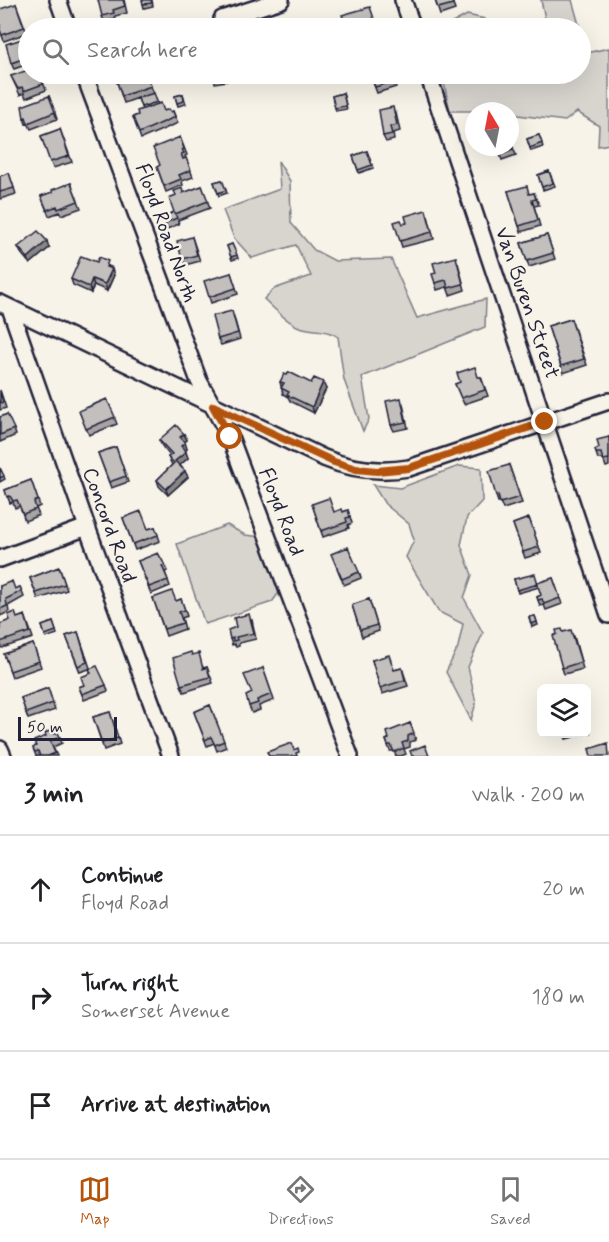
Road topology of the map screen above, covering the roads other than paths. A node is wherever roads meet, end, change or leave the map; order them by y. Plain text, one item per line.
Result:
1 (58, 0) edge
2 (280, 0) edge
3 (403, 0) edge
4 (64, 18) edge
5 (225, 18) edge
6 (409, 18) edge
7 (88, 84) edge
8 (431, 84) edge
9 (5, 306) edge
10 (609, 401) edge
11 (213, 406) junction
12 (545, 422) junction
13 (87, 527) junction
14 (0, 559) edge
15 (609, 615) edge
16 (0, 749) edge
17 (3, 756) edge
18 (171, 756) edge
19 (351, 756) edge

1 - 4 street
2 - 5 street
3 - 6 street
7 - 11 street, Floyd Road North
8 - 12 street, Van Buren Street
9 - 11 street
9 - 13 street, Concord Road
10 - 12 street
11 - 12 street
11 - 19 street, Floyd Road
12 - 15 street, Van Buren Street
13 - 14 street
13 - 18 street, Concord Road
16 - 17 street

